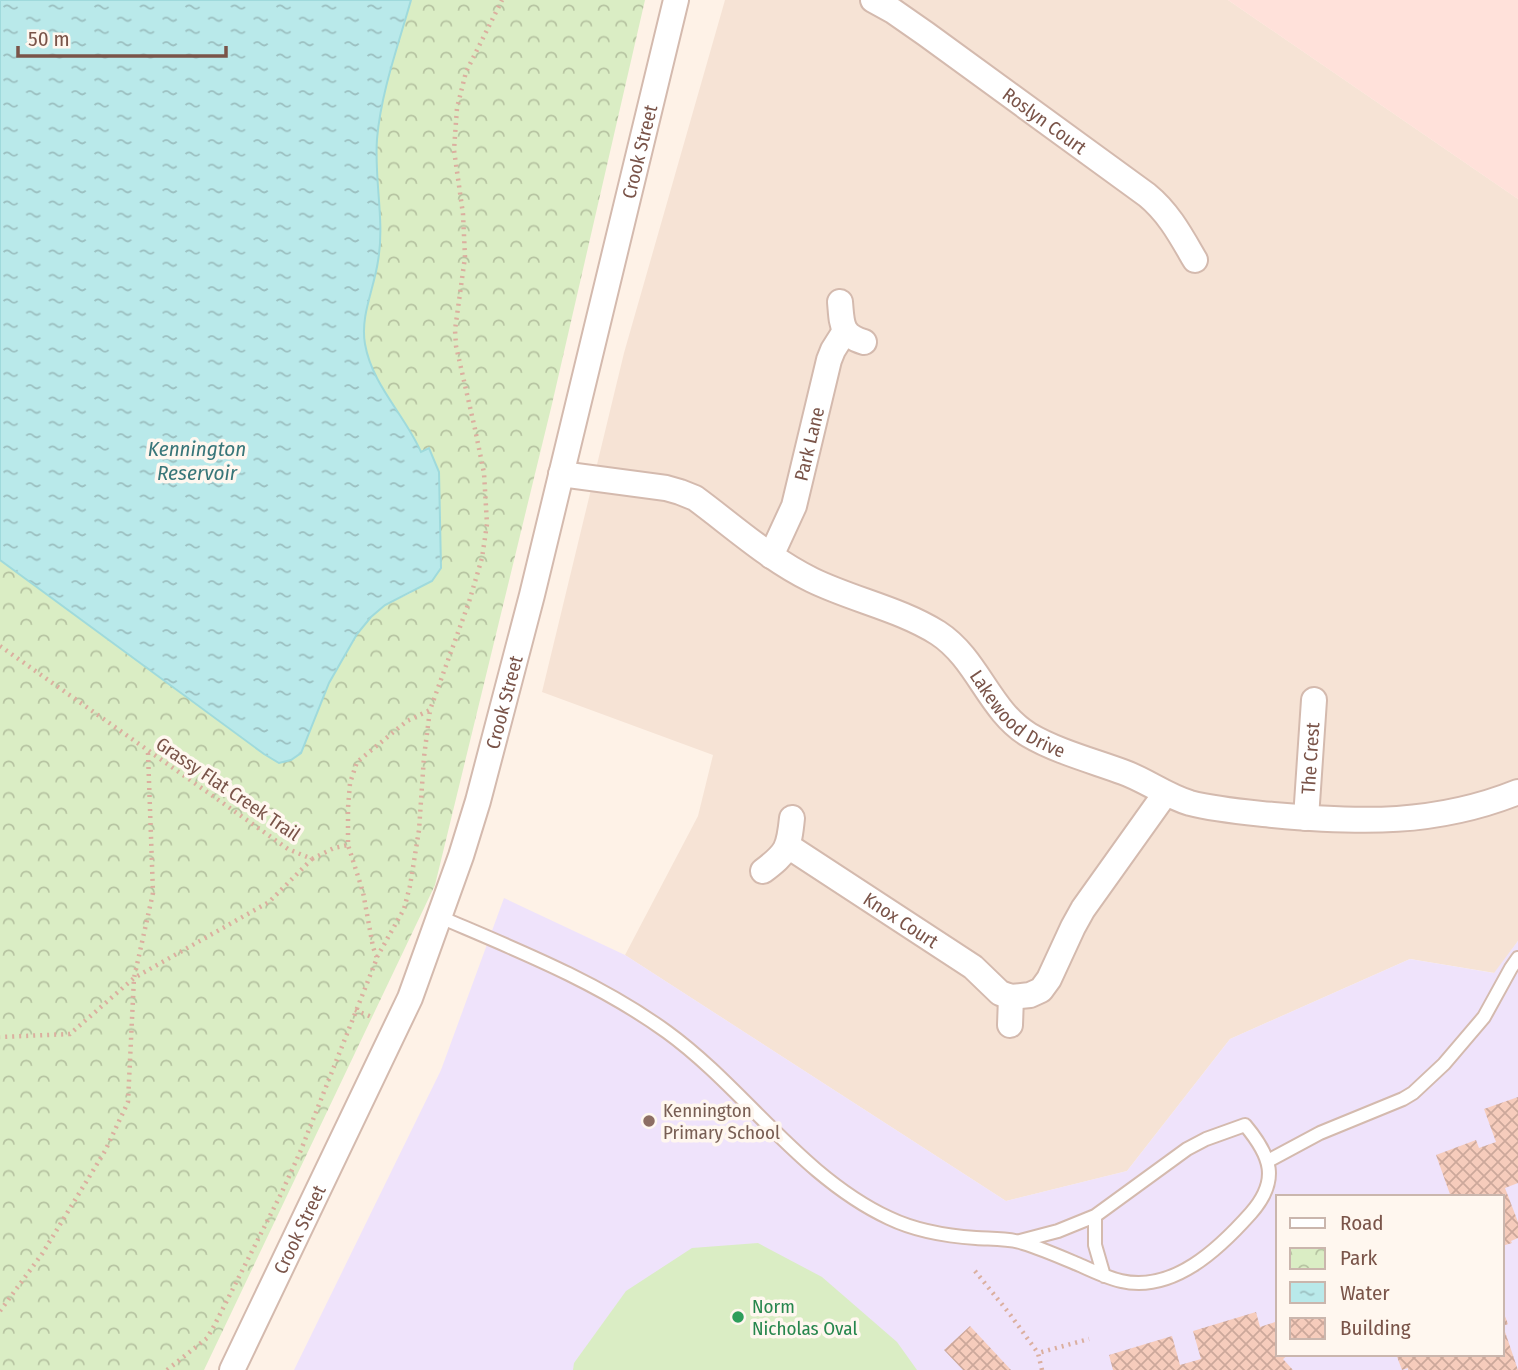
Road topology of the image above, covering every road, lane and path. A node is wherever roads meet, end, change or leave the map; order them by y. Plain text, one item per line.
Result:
1 (502, 0) edge
2 (676, 0) edge
3 (873, 0) edge
4 (1195, 260) dead end
5 (840, 302) dead end
6 (561, 474) junction
7 (771, 556) junction
8 (0, 646) edge
9 (1315, 696) dead end
10 (430, 710) junction
11 (148, 752) junction
12 (1518, 792) edge
13 (1165, 793) junction
14 (792, 818) dead end
15 (1306, 818) junction
16 (348, 845) junction
17 (788, 846) junction
18 (312, 859) junction
19 (763, 871) dead end
20 (440, 917) junction
21 (377, 958) junction
22 (1518, 958) edge
23 (134, 978) junction
24 (1012, 997) junction
25 (1010, 1025) dead end
26 (0, 1037) edge
27 (1268, 1160) junction
28 (1095, 1216) junction
29 (1020, 1241) junction
30 (975, 1271) dead end
31 (1104, 1276) junction
32 (0, 1311) edge
33 (1088, 1339) dead end
34 (1038, 1353) junction
35 (167, 1370) edge
36 (232, 1370) edge
37 (1042, 1370) edge

1 - 10 path
2 - 6 street, Crook Street
3 - 4 street, Roslyn Court
5 - 7 street, Park Lane
6 - 7 street, Lakewood Drive
6 - 20 street, Crook Street
7 - 13 street, Lakewood Drive
8 - 11 path, Grassy Flat Creek Trail
9 - 15 street, The Crest
10 - 16 path
10 - 21 path
11 - 18 path, Grassy Flat Creek Trail
11 - 23 path
12 - 15 street, Lakewood Drive
13 - 15 street, Lakewood Drive
13 - 24 street
14 - 17 street
16 - 18 path
16 - 21 path
17 - 19 street
17 - 24 street, Knox Court
18 - 23 path, Grassy Flat Creek Trail
20 - 29 lane
20 - 36 street, Crook Street
21 - 35 path
22 - 27 lane
23 - 26 path, Grassy Flat Creek Trail
23 - 32 path
24 - 25 street
27 - 28 lane
27 - 31 lane
28 - 29 lane
28 - 31 lane
29 - 31 lane
30 - 34 path
33 - 34 path
34 - 37 path

